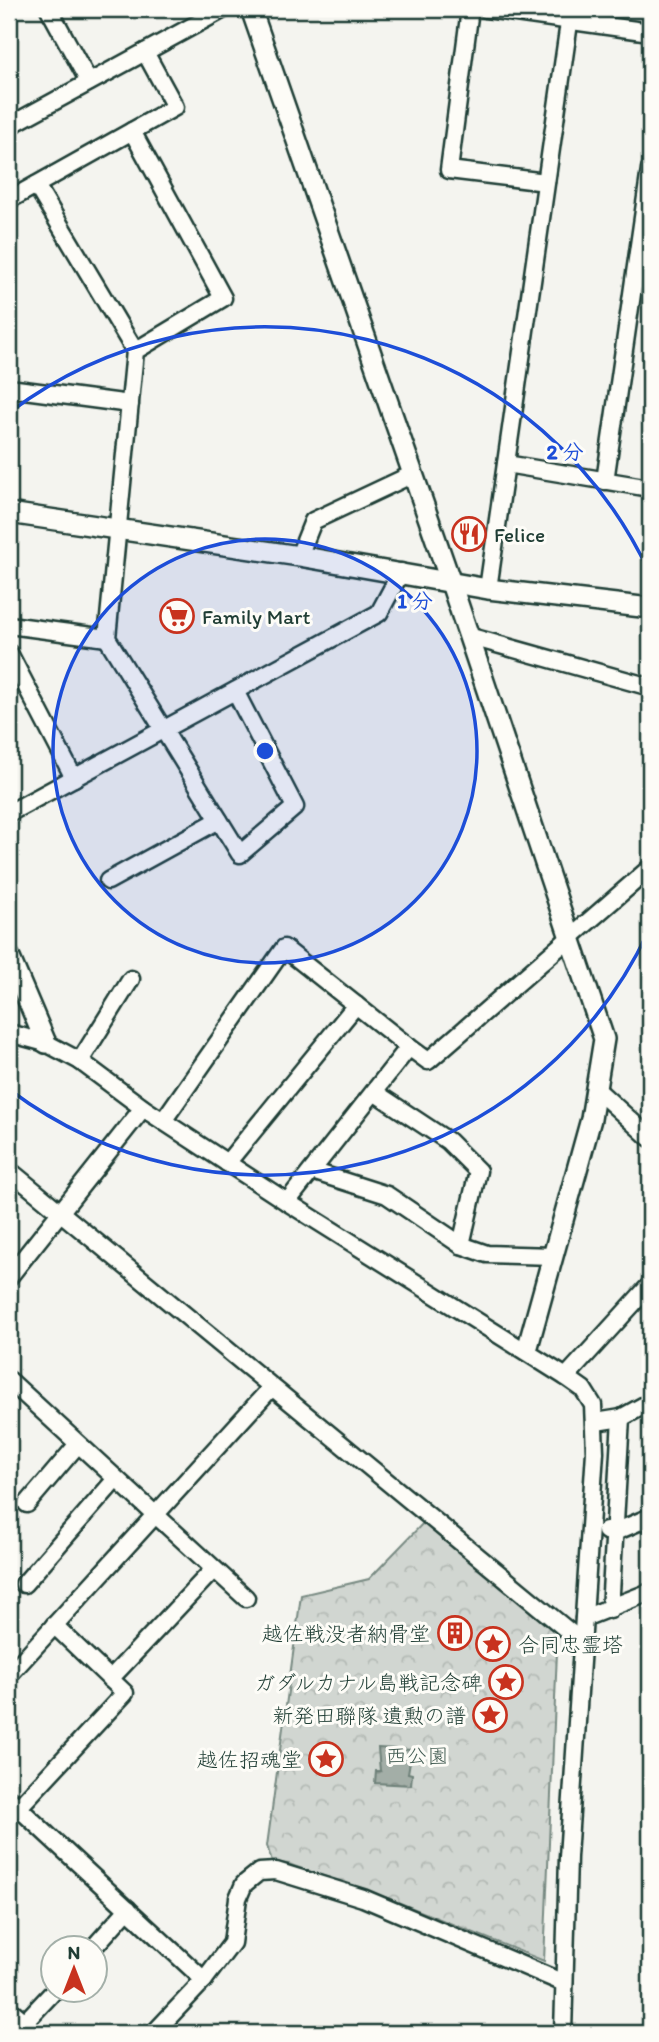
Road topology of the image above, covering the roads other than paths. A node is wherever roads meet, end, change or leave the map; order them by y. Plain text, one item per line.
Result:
1 (49, 9) edge
2 (224, 9) edge
3 (251, 9) edge
4 (470, 9) edge
5 (486, 9) edge
6 (521, 11) edge
7 (570, 15) edge
8 (650, 32) edge
9 (145, 52) junction
10 (89, 82) junction
11 (9, 126) edge
12 (132, 131) junction
13 (650, 169) edge
14 (546, 183) junction
15 (36, 185) junction
16 (9, 200) edge
17 (135, 351) junction
18 (9, 388) edge
19 (130, 404) junction
20 (506, 464) junction
21 (413, 474) junction
22 (606, 481) junction
23 (650, 488) edge
24 (9, 513) edge
25 (119, 530) junction
26 (299, 556) junction
27 (401, 572) junction
28 (451, 583) junction
29 (488, 589) junction
30 (650, 608) edge
31 (9, 625) edge
32 (468, 636) junction
33 (107, 638) junction
34 (9, 653) edge
35 (650, 687) edge
36 (235, 691) junction
37 (165, 729) junction
38 (74, 778) junction
39 (9, 813) edge
40 (219, 820) junction
41 (650, 868) edge
42 (108, 881) dead end
43 (570, 940) junction
44 (9, 956) edge
45 (131, 979) dead end
46 (356, 1005) junction
47 (9, 1033) edge
48 (46, 1043) junction
49 (410, 1047) junction
50 (80, 1062) junction
51 (596, 1089) junction
52 (374, 1092) junction
53 (143, 1108) junction
54 (163, 1121) junction
55 (650, 1138) edge
56 (227, 1163) junction
57 (9, 1170) edge
58 (312, 1171) junction
59 (287, 1202) junction
60 (58, 1212) junction
61 (461, 1245) junction
62 (554, 1256) junction
63 (9, 1277) edge
64 (650, 1285) edge
65 (527, 1350) junction
66 (566, 1377) junction
67 (9, 1380) edge
68 (271, 1388) junction
69 (650, 1402) edge
70 (621, 1418) junction
71 (596, 1423) junction
72 (78, 1444) junction
73 (116, 1479) junction
74 (27, 1504) dead end
75 (155, 1515) junction
76 (650, 1517) edge
77 (590, 1531) junction
78 (614, 1532) junction
79 (214, 1569) junction
80 (24, 1584) dead end
81 (650, 1592) edge
82 (246, 1598) dead end
83 (610, 1610) junction
84 (584, 1618) junction
85 (54, 1625) junction
86 (583, 1643) junction
87 (9, 1675) edge
88 (110, 1679) junction
89 (14, 1804) edge
90 (128, 1909) junction
91 (106, 1934) edge
92 (204, 1980) junction
93 (564, 1983) junction
94 (42, 2004) edge
95 (9, 2008) edge
96 (155, 2033) edge
97 (563, 2033) edge

1 - 10 street
2 - 9 street
3 - 21 street
4 - 14 street
5 - 6 street
6 - 7 street
7 - 8 street
7 - 14 street
9 - 10 street
9 - 12 street
10 - 11 street
12 - 15 street
12 - 17 street
13 - 22 street
14 - 20 street
15 - 16 street
15 - 17 street
17 - 19 street
18 - 19 street
19 - 25 street
20 - 22 street
20 - 29 street
21 - 26 street
21 - 28 street
22 - 23 street
24 - 25 street
25 - 26 street
25 - 33 street
26 - 27 street
27 - 28 street
27 - 36 street
28 - 29 street
28 - 32 street
29 - 30 street
31 - 33 street
32 - 35 street
32 - 43 street
33 - 37 street
34 - 38 street
36 - 37 street
36 - 40 street
37 - 38 street
37 - 40 street
38 - 39 street
40 - 42 street
41 - 43 street
43 - 49 street
43 - 51 street
44 - 48 street
45 - 50 street
46 - 49 street
46 - 54 street
46 - 56 street
47 - 48 street
48 - 50 street
49 - 52 street
50 - 53 street
51 - 55 street
51 - 62 street
52 - 58 street
52 - 61 street
53 - 54 street
53 - 60 street
54 - 56 street
56 - 59 street
57 - 60 street
58 - 59 street
58 - 61 street
59 - 65 street
60 - 63 street
60 - 68 street
61 - 62 street
62 - 65 street
64 - 66 street
65 - 66 street
66 - 71 street
67 - 72 street
68 - 75 street
68 - 86 street
69 - 70 street
70 - 71 street
70 - 78 street
71 - 77 street
72 - 73 street
72 - 74 street
73 - 75 street
73 - 80 street
75 - 79 street
75 - 85 street
76 - 78 street
77 - 78 street
77 - 84 street
78 - 83 street
79 - 82 street
79 - 88 street
81 - 83 street
83 - 84 street
84 - 86 street
85 - 87 street
85 - 88 street
86 - 93 street
88 - 89 street
89 - 90 street
90 - 91 street
90 - 92 street
92 - 93 street
92 - 96 street
93 - 97 street
94 - 95 street

